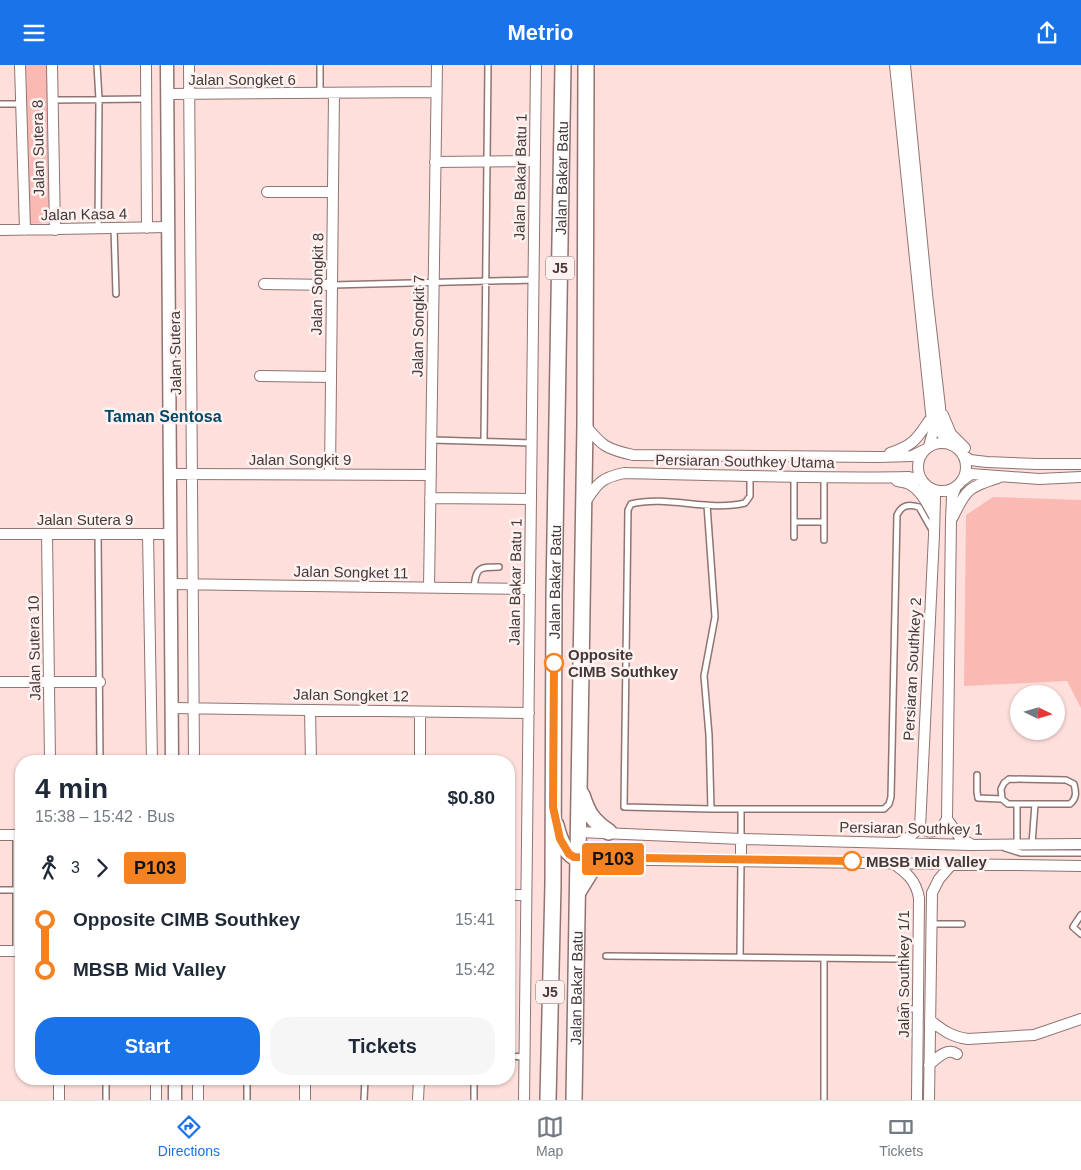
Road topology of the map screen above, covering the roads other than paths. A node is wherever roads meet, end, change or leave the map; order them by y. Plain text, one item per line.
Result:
1 (20, 65) edge
2 (52, 65) edge
3 (97, 65) edge
4 (146, 65) edge
5 (167, 65) edge
6 (189, 65) edge
7 (320, 65) edge
8 (437, 65) edge
9 (488, 65) edge
10 (536, 65) edge
11 (563, 65) edge
12 (586, 65) edge
13 (895, 65) edge
14 (905, 65) edge
15 (436, 92) junction
16 (320, 93) junction
17 (334, 93) junction
18 (167, 94) junction
19 (189, 94) junction
20 (99, 99) junction
21 (146, 99) junction
22 (52, 100) junction
23 (0, 104) edge
24 (20, 104) junction
25 (535, 161) junction
26 (435, 162) junction
27 (487, 162) junction
28 (267, 192) dead end
29 (333, 193) junction
30 (168, 227) junction
31 (114, 228) junction
32 (147, 228) junction
33 (55, 229) junction
34 (98, 229) junction
35 (0, 230) edge
36 (25, 230) junction
37 (534, 280) junction
38 (486, 281) junction
39 (434, 283) junction
40 (264, 284) dead end
41 (332, 285) junction
42 (116, 294) dead end
43 (260, 376) dead end
44 (331, 377) junction
45 (940, 407) junction
46 (931, 417) junction
47 (585, 425) junction
48 (431, 440) junction
49 (484, 441) junction
50 (532, 443) junction
51 (948, 443) junction
52 (926, 448) junction
53 (963, 455) junction
54 (878, 457) junction
55 (987, 461) junction
56 (1081, 464) edge
57 (170, 474) junction
58 (193, 474) junction
59 (330, 475) junction
60 (431, 475) junction
61 (750, 475) junction
62 (1004, 477) junction
63 (1081, 477) edge
64 (794, 478) junction
65 (824, 478) junction
66 (886, 478) junction
67 (924, 483) junction
68 (959, 483) junction
69 (430, 498) junction
70 (531, 499) junction
71 (707, 505) junction
72 (583, 506) junction
73 (934, 517) junction
74 (951, 520) junction
75 (794, 522) junction
76 (824, 522) junction
77 (170, 533) junction
78 (0, 534) edge
79 (47, 534) junction
80 (98, 534) junction
81 (148, 534) junction
82 (934, 535) junction
83 (794, 537) dead end
84 (824, 540) dead end
85 (499, 567) dead end
86 (171, 584) junction
87 (192, 584) junction
88 (429, 588) junction
89 (474, 588) junction
90 (530, 589) junction
91 (0, 682) edge
92 (49, 682) junction
93 (100, 682) junction
94 (172, 707) junction
95 (194, 708) junction
96 (310, 710) junction
97 (420, 712) junction
98 (529, 713) junction
99 (50, 755) edge
100 (100, 755) edge
101 (152, 755) edge
102 (172, 755) edge
103 (194, 755) edge
104 (310, 755) edge
105 (420, 755) edge
106 (977, 775) dead end
107 (579, 784) junction
108 (1002, 799) junction
109 (1017, 804) junction
110 (1036, 804) junction
111 (553, 807) junction
112 (712, 809) junction
113 (741, 809) junction
114 (947, 819) junction
115 (920, 828) junction
116 (578, 832) junction
117 (609, 832) junction
118 (0, 835) edge
119 (15, 835) edge
120 (741, 839) junction
121 (897, 842) junction
122 (994, 844) junction
123 (1017, 844) junction
124 (1032, 844) junction
125 (1081, 844) edge
126 (971, 845) junction
127 (565, 847) junction
128 (1081, 853) edge
129 (578, 859) junction
130 (608, 859) junction
131 (741, 860) junction
132 (890, 862) junction
133 (952, 864) junction
134 (1081, 866) edge
135 (552, 884) junction
136 (0, 890) edge
137 (15, 890) edge
138 (578, 892) junction
139 (515, 895) edge
140 (526, 895) junction
141 (1081, 915) edge
142 (931, 924) junction
143 (962, 924) dead end
144 (1081, 934) edge
145 (0, 951) edge
146 (15, 951) edge
147 (606, 956) dead end
148 (740, 957) junction
149 (824, 958) junction
150 (901, 959) dead end
151 (901, 1009) dead end
152 (917, 1009) junction
153 (1081, 1019) edge
154 (930, 1020) junction
155 (958, 1054) dead end
156 (515, 1056) edge
157 (524, 1057) junction
158 (930, 1065) junction
159 (58, 1085) edge
160 (106, 1085) edge
161 (156, 1085) edge
162 (175, 1085) edge
163 (198, 1085) edge
164 (247, 1085) edge
165 (305, 1085) edge
166 (365, 1085) edge
167 (419, 1085) edge
168 (474, 1085) edge
169 (59, 1100) edge
170 (106, 1100) edge
171 (156, 1100) edge
172 (175, 1100) edge
173 (198, 1100) edge
174 (247, 1100) edge
175 (305, 1100) edge
176 (364, 1100) edge
177 (418, 1100) edge
178 (474, 1100) edge
179 (524, 1100) edge
180 (548, 1100) edge
181 (574, 1100) edge
182 (824, 1100) edge
183 (917, 1100) edge
184 (929, 1100) edge

1 - 24 street, Jalan Sutera 8
2 - 22 street, Jalan Sutera 8
3 - 20 lane
4 - 21 street
5 - 18 street, Jalan Sutera
6 - 19 street, Jalan Sutera
7 - 16 lane
8 - 15 street, Jalan Songkit 7
9 - 27 lane
10 - 25 street, Jalan Bakar Batu 1
11 - 111 main road, Jalan Bakar Batu / J5
12 - 47 main road, Jalan Bakar Batu / J5
13 - 46 street
14 - 45 street
15 - 17 street, Jalan Songket 6
15 - 26 street, Jalan Songkit 7
16 - 17 street, Jalan Songket 6
16 - 19 street, Jalan Songket 6
17 - 29 street, Jalan Songkit 8
18 - 19 street, Jalan Songket 6
18 - 30 street, Jalan Sutera
19 - 58 street, Jalan Sutera
20 - 21 lane
20 - 22 lane
20 - 34 lane
21 - 32 street
22 - 33 street, Jalan Sutera 8
23 - 24 lane
24 - 36 street, Jalan Sutera 8
25 - 27 street
25 - 37 street, Jalan Bakar Batu 1
26 - 27 street
26 - 39 street, Jalan Songkit 7
27 - 38 lane
28 - 29 street
29 - 41 street, Jalan Songkit 8
30 - 32 street, Jalan Kasa 4
30 - 57 street, Jalan Sutera
31 - 32 street, Jalan Kasa 4
31 - 34 street, Jalan Kasa 4
31 - 42 lane
33 - 34 street, Jalan Kasa 4
33 - 36 street, Jalan Kasa 4
35 - 36 street, Jalan Kasa 4
37 - 38 lane
37 - 50 street, Jalan Bakar Batu 1
38 - 39 lane
38 - 49 lane
39 - 41 lane
39 - 48 street, Jalan Songkit 7
40 - 41 street
41 - 44 street, Jalan Songkit 8
43 - 44 street
44 - 59 street, Jalan Songkit 8
45 - 51 street
45 - 55 street
46 - 52 street
46 - 54 street
47 - 54 street, Persiaran Southkey Utama
47 - 72 main road, Jalan Bakar Batu / J5
48 - 49 lane
48 - 60 street, Jalan Songkit 7
49 - 50 lane
50 - 70 street, Jalan Bakar Batu 1
51 - 52 street
51 - 53 street
52 - 54 street, Persiaran Southkey Utama
52 - 67 street
53 - 55 street
53 - 68 street
55 - 56 street
57 - 58 street, Jalan Songkit 9
57 - 77 street, Jalan Sutera
58 - 59 street, Jalan Songkit 9
58 - 87 street, Jalan Sutera
59 - 60 street, Jalan Songkit 9
60 - 69 street, Jalan Songkit 7
61 - 64 street, Persiaran Southkey Utama
61 - 71 lane
61 - 72 street, Persiaran Southkey Utama
62 - 63 street
62 - 68 street
62 - 74 street
64 - 65 street, Persiaran Southkey Utama
64 - 75 lane
65 - 66 street, Persiaran Southkey Utama
65 - 76 lane
66 - 67 street, Persiaran Southkey Utama
66 - 73 street
67 - 68 street
67 - 73 street, Persiaran Southkey 2
68 - 74 street
69 - 70 street
69 - 88 street, Jalan Songkit 7
70 - 90 street, Jalan Bakar Batu 1
71 - 112 lane
71 - 112 lane
72 - 107 main road, Jalan Bakar Batu / J5
73 - 82 street, Persiaran Southkey 2
74 - 114 street
75 - 76 lane
75 - 83 lane
76 - 84 lane
77 - 81 street, Jalan Sutera 9
77 - 86 street, Jalan Sutera
78 - 79 street, Jalan Sutera 9
79 - 80 street, Jalan Sutera 9
79 - 92 street, Jalan Sutera 10
80 - 81 street, Jalan Sutera 9
80 - 93 lane
81 - 101 street
82 - 113 lane
82 - 115 street, Persiaran Southkey 2
85 - 89 lane
86 - 87 street, Jalan Songket 11
86 - 94 street, Jalan Sutera
87 - 88 street, Jalan Songket 11
87 - 95 street, Jalan Sutera
88 - 89 street, Jalan Songket 11
89 - 90 street, Jalan Songket 11
90 - 98 street, Jalan Bakar Batu 1
91 - 92 street
92 - 93 street
92 - 99 street, Jalan Sutera 10
93 - 100 lane
94 - 95 street, Jalan Songket 12
94 - 102 street, Jalan Sutera
95 - 96 street, Jalan Songket 12
95 - 103 street, Jalan Sutera
96 - 97 street, Jalan Songket 12
96 - 104 street
97 - 98 street, Jalan Songket 12
97 - 105 street
98 - 140 street, Jalan Bakar Batu 1
106 - 108 lane
107 - 116 main road, Jalan Bakar Batu / J5
107 - 117 main road
108 - 109 lane
108 - 110 lane
109 - 110 lane
109 - 123 lane
110 - 124 lane
111 - 127 main road
111 - 135 main road, Jalan Bakar Batu / J5
112 - 113 lane
113 - 120 lane
114 - 115 street
114 - 126 street
115 - 121 street
116 - 117 street, Persiaran Southkey 1
116 - 127 main road
116 - 129 main road, Jalan Bakar Batu / J5
117 - 120 street, Persiaran Southkey 1
118 - 119 street
120 - 121 street, Persiaran Southkey 1
120 - 131 street
121 - 126 street, Persiaran Southkey 1
122 - 123 street, Persiaran Southkey 1
122 - 126 street, Persiaran Southkey 1
122 - 128 lane
123 - 124 street, Persiaran Southkey 1
124 - 125 street, Persiaran Southkey 1
127 - 129 main road
127 - 135 main road
129 - 130 street
129 - 138 main road, Jalan Bakar Batu / J5
130 - 131 street
130 - 138 main road
131 - 132 street
131 - 148 lane
132 - 133 street
132 - 152 street, Jalan Southkey 1/1
133 - 134 street
133 - 142 street, Jalan Southkey 1/1
135 - 180 main road, Jalan Bakar Batu / J5
136 - 137 lane
138 - 181 main road, Jalan Bakar Batu / J5
139 - 140 street
140 - 157 street, Jalan Bakar Batu 1
141 - 144 lane
142 - 143 lane
142 - 154 street, Jalan Southkey 1/1
145 - 146 street
147 - 148 lane
148 - 149 lane
149 - 150 lane
149 - 182 lane
151 - 152 lane
152 - 183 street, Jalan Southkey 1/1
153 - 154 street
154 - 158 street, Jalan Southkey 1/1
155 - 158 street
156 - 157 lane
157 - 179 street, Jalan Bakar Batu 1
158 - 184 street, Jalan Southkey 1/1
159 - 169 street
160 - 170 lane
161 - 171 street
162 - 172 street
163 - 173 street
164 - 174 lane
165 - 175 street
166 - 176 lane
167 - 177 street
168 - 178 lane

